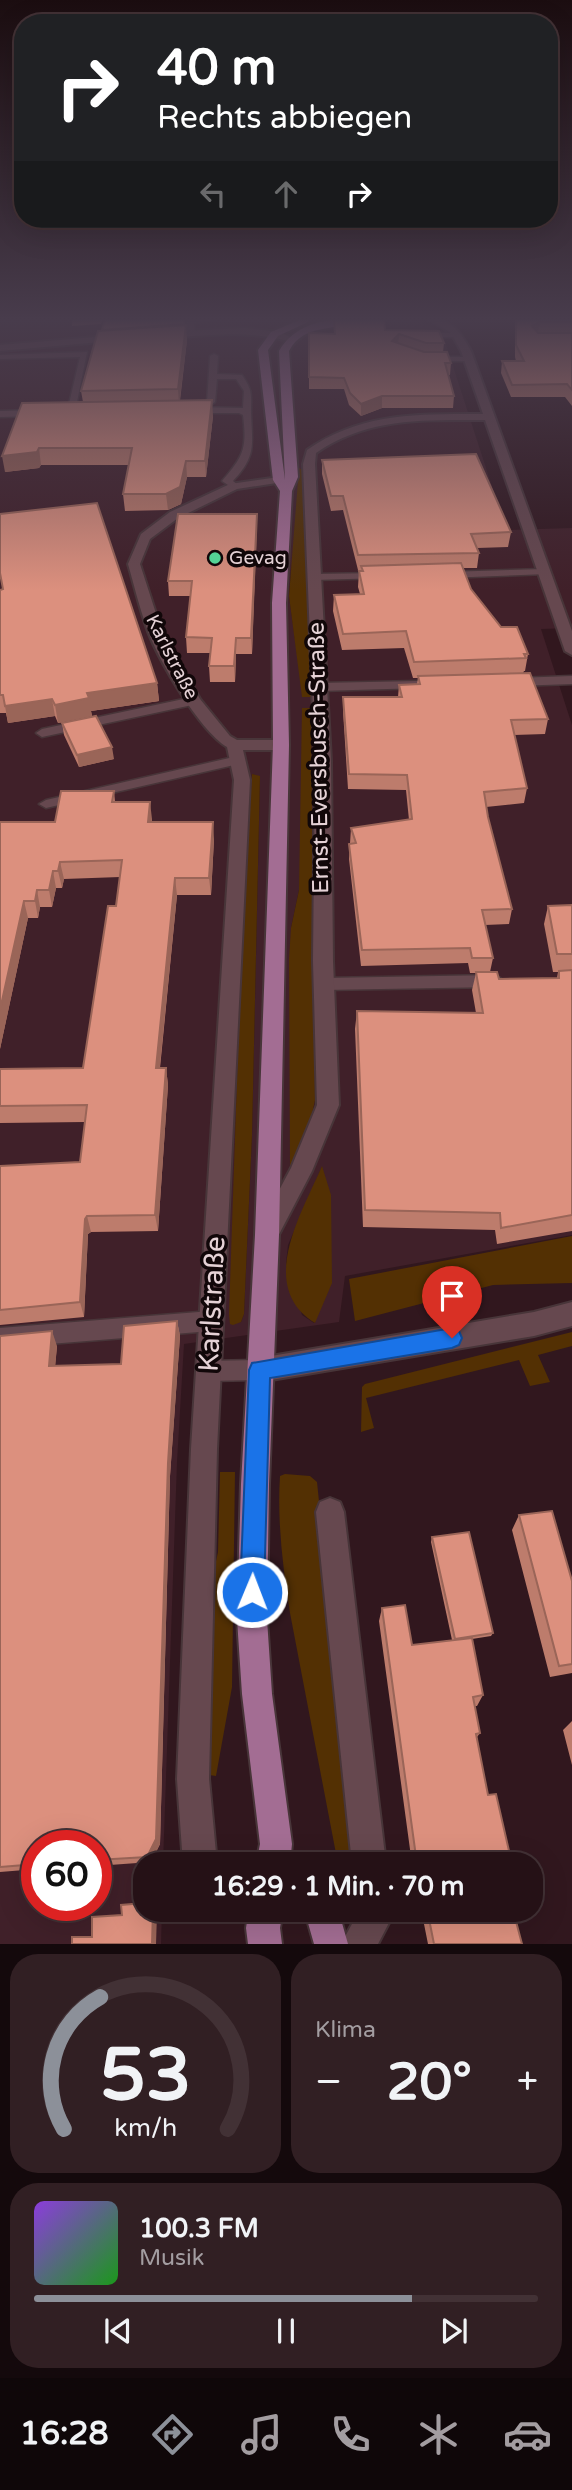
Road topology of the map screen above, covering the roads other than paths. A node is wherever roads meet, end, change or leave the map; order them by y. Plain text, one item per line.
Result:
1 (177, 410) edge
2 (247, 410) edge
3 (271, 410) edge
4 (288, 410) edge
5 (486, 410) edge
6 (71, 412) joint
7 (82, 412) edge
8 (0, 414) edge
9 (247, 414) junction
10 (489, 417) junction
11 (233, 486) junction
12 (282, 486) junction
13 (544, 572) junction
14 (387, 576) edge
15 (429, 576) edge
16 (314, 577) junction
17 (572, 651) edge
18 (572, 680) edge
19 (498, 682) edge
20 (429, 684) edge
21 (319, 687) junction
22 (193, 701) junction
23 (42, 733) dead end
24 (281, 745) junction
25 (236, 753) junction
26 (46, 804) dead end
27 (518, 981) edge
28 (324, 984) junction
29 (267, 1236) junction
30 (572, 1314) edge
31 (211, 1321) junction
32 (0, 1338) edge
33 (260, 1370) junction
34 (208, 1371) junction
35 (330, 1512) dead end
36 (199, 1852) edge
37 (279, 1852) edge
38 (368, 1852) edge
39 (325, 1922) edge
40 (372, 1922) edge
41 (331, 1944) edge
42 (358, 1944) edge

1 - 9 lane
2 - 9 lane
3 - 12 main road
4 - 12 main road
5 - 10 street
6 - 7 lane
6 - 8 lane
9 - 11 lane
10 - 13 street
10 - 16 street, Ernst-Eversbusch-Straße
11 - 12 street, Karlstraße
11 - 22 street, Karlstraße
12 - 24 main road
13 - 15 lane
13 - 17 street
14 - 16 lane
16 - 21 street, Ernst-Eversbusch-Straße
18 - 19 lane
20 - 21 lane
21 - 28 street, Ernst-Eversbusch-Straße
22 - 23 lane
22 - 25 street, Karlstraße
24 - 25 street
24 - 29 main road
25 - 26 lane
25 - 31 street, Karlstraße
27 - 28 lane
28 - 29 street, Ernst-Eversbusch-Straße
29 - 33 main road
30 - 33 street
31 - 32 lane
31 - 34 street, Karlstraße
33 - 34 lane
33 - 37 main road
34 - 36 street, Karlstraße
35 - 38 street
39 - 41 main road
40 - 42 street

